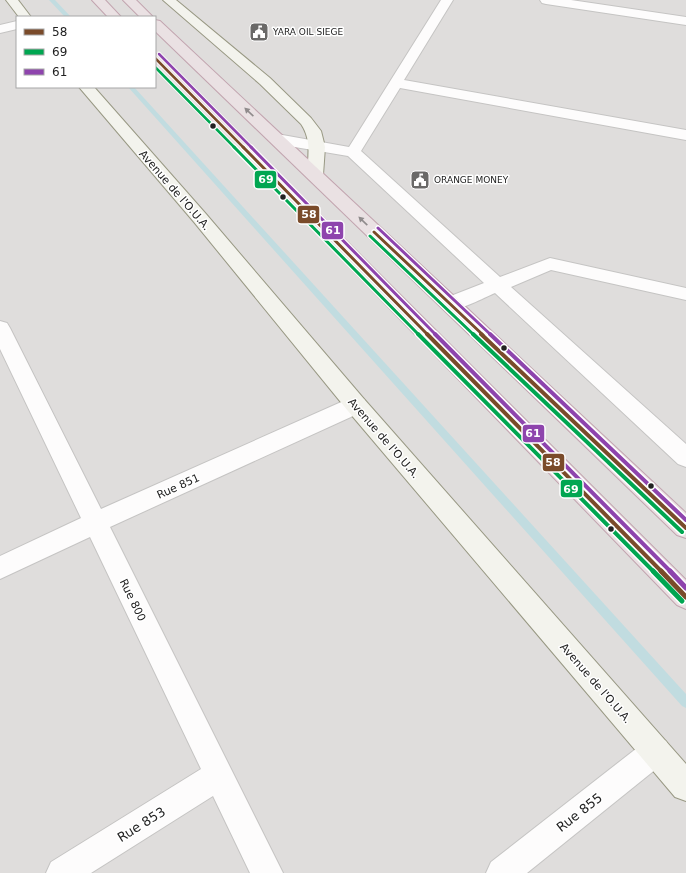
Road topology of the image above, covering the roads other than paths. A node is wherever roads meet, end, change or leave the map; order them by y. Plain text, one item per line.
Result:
1 (12, 0) edge
2 (98, 0) edge
3 (129, 0) edge
4 (169, 0) edge
5 (447, 0) edge
6 (546, 0) edge
7 (24, 16) edge
8 (114, 16) edge
9 (146, 16) edge
10 (686, 21) edge
11 (16, 25) edge
12 (156, 25) edge
13 (0, 29) edge
14 (156, 59) edge
15 (395, 83) junction
16 (87, 88) edge
17 (686, 135) edge
18 (277, 139) junction
19 (317, 147) junction
20 (353, 152) junction
21 (315, 175) junction
22 (498, 285) junction
23 (686, 294) edge
24 (450, 304) junction
25 (0, 328) edge
26 (356, 405) junction
27 (686, 458) edge
28 (95, 523) junction
29 (686, 528) edge
30 (0, 568) edge
31 (686, 597) edge
32 (656, 751) junction
33 (219, 775) junction
34 (686, 786) edge
35 (62, 873) edge
36 (267, 873) edge
37 (502, 873) edge

1 - 7 street
2 - 8 highway
3 - 9 highway
4 - 19 street
5 - 15 street
6 - 10 street
11 - 13 street
18 -> 12 highway
14 - 31 highway
15 - 17 street
15 - 20 street
16 - 26 street, Avenue de l'O.U.A.
18 - 19 street
18 - 21 highway
19 - 20 street
19 - 21 street
20 - 22 street
24 -> 21 highway
22 - 23 street
22 - 24 street
22 - 27 street
24 - 29 highway
25 - 28 street, Rue 800
26 - 28 street, Rue 851
26 - 32 street, Avenue de l'O.U.A.
28 - 30 street, Rue 851
28 - 33 street, Rue 800
32 - 34 street, Avenue de l'O.U.A.
32 - 37 street, Rue 855
33 - 35 street, Rue 853
33 - 36 street, Rue 800

